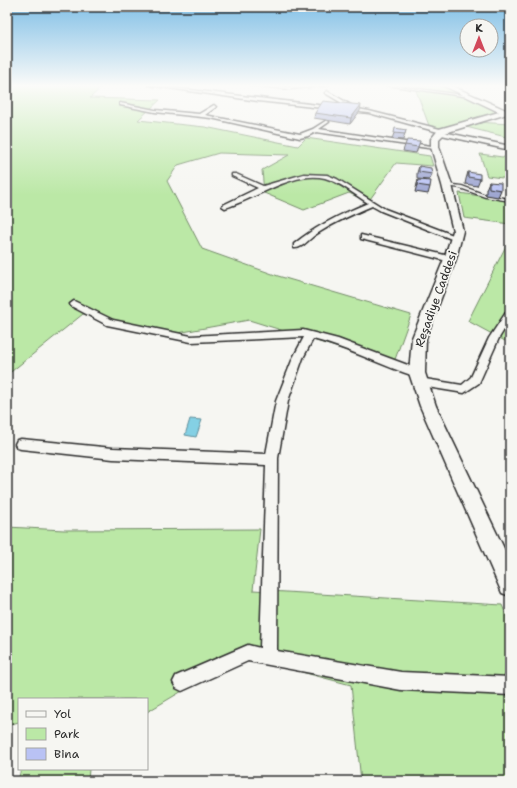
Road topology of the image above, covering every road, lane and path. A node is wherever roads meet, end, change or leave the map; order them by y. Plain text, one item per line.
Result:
1 (229, 122) edge
2 (326, 122) edge
3 (405, 122) edge
4 (475, 122) edge
5 (316, 130) junction
6 (441, 132) junction
7 (435, 147) junction
8 (510, 148) edge
9 (234, 174) dead end
10 (447, 185) junction
11 (263, 188) junction
12 (510, 200) edge
13 (372, 204) junction
14 (225, 206) dead end
15 (364, 237) dead end
16 (457, 238) junction
17 (297, 246) dead end
18 (450, 259) junction
19 (74, 304) dead end
20 (510, 313) edge
21 (310, 335) junction
22 (418, 377) junction
23 (21, 444) dead end
24 (272, 458) junction
25 (510, 585) edge
26 (268, 658) junction
27 (182, 682) dead end
28 (510, 686) edge

1 - 5 street
2 - 5 street
3 - 6 street
4 - 6 street
5 - 7 street
6 - 7 street
6 - 8 street
7 - 10 street, Reşadiye Caddesi
9 - 11 street
10 - 12 lane
10 - 16 street, Reşadiye Caddesi
11 - 13 street
11 - 14 street
13 - 16 street
13 - 17 street
15 - 18 street
16 - 18 street, Reşadiye Caddesi
18 - 22 street, Reşadiye Caddesi
19 - 21 street
20 - 22 street
21 - 22 street
21 - 24 street
22 - 25 street, Reşadiye Caddesi
23 - 24 street
24 - 26 street
26 - 27 street
26 - 28 street

